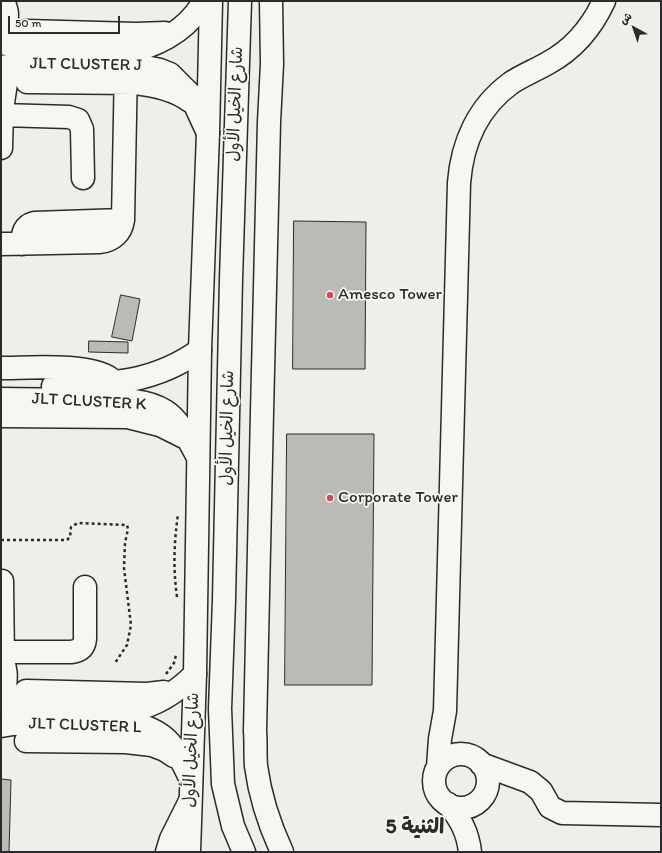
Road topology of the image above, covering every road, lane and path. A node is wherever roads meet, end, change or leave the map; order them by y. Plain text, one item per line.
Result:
1 (204, 1) edge
2 (211, 1) edge
3 (240, 1) edge
4 (604, 1) edge
5 (271, 4) edge
6 (3, 5) edge
7 (182, 28) junction
8 (26, 31) dead end
9 (6, 55) edge
10 (126, 74) junction
11 (27, 82) dead end
12 (2, 111) edge
13 (208, 133) junction
14 (1, 148) edge
15 (83, 178) dead end
16 (1, 244) edge
17 (200, 350) junction
18 (1, 368) edge
19 (115, 382) junction
20 (1, 385) edge
21 (1, 399) edge
22 (1, 416) edge
23 (193, 449) junction
24 (178, 511) dead end
25 (1, 540) edge
26 (2, 581) dead end
27 (85, 586) dead end
28 (177, 598) dead end
29 (177, 648) dead end
30 (2, 661) edge
31 (115, 663) dead end
32 (180, 679) junction
33 (12, 699) edge
34 (445, 711) junction
35 (1, 726) edge
36 (26, 741) dead end
37 (475, 760) junction
38 (438, 766) junction
39 (526, 780) junction
40 (189, 782) junction
41 (481, 798) junction
42 (448, 804) junction
43 (661, 815) edge
44 (167, 852) edge
45 (189, 852) edge
46 (244, 852) edge
47 (282, 852) edge
48 (470, 852) edge

1 - 7 main road, JLT CLUSTER J
2 - 13 main road, شارع الخيل الأول
3 - 46 main road, شارع الخيل الأول
4 - 34 main road
5 - 47 main road
6 - 9 main road
7 - 8 main road
7 - 9 main road, JLT CLUSTER J
9 - 10 main road, JLT CLUSTER J
9 - 12 main road
10 - 11 main road
10 - 13 main road, JLT CLUSTER J
10 - 16 main road
12 - 14 main road
12 - 15 main road
13 - 17 main road, شارع الخيل الأول
17 - 19 main road, JLT CLUSTER K
17 - 23 main road, شارع الخيل الأول
18 - 19 main road
19 - 20 main road, JLT CLUSTER K
21 - 23 main road, JLT CLUSTER K
22 - 23 main road
23 - 32 main road, شارع الخيل الأول
24 - 28 path
25 - 31 path
26 - 30 main road
27 - 30 main road
29 - 32 path
30 - 33 main road
32 - 33 main road
32 - 33 main road, JLT CLUSTER L
32 - 40 main road, شارع الخيل الأول
34 - 37 main road
34 - 38 main road
35 - 40 main road, JLT CLUSTER L
36 - 40 main road
37 - 38 main road
37 - 39 main road
37 - 41 main road
38 - 42 main road
39 - 41 main road
39 - 43 main road
40 - 44 main road
40 - 45 main road, شارع الخيل الأول
41 - 42 main road
42 - 48 main road

